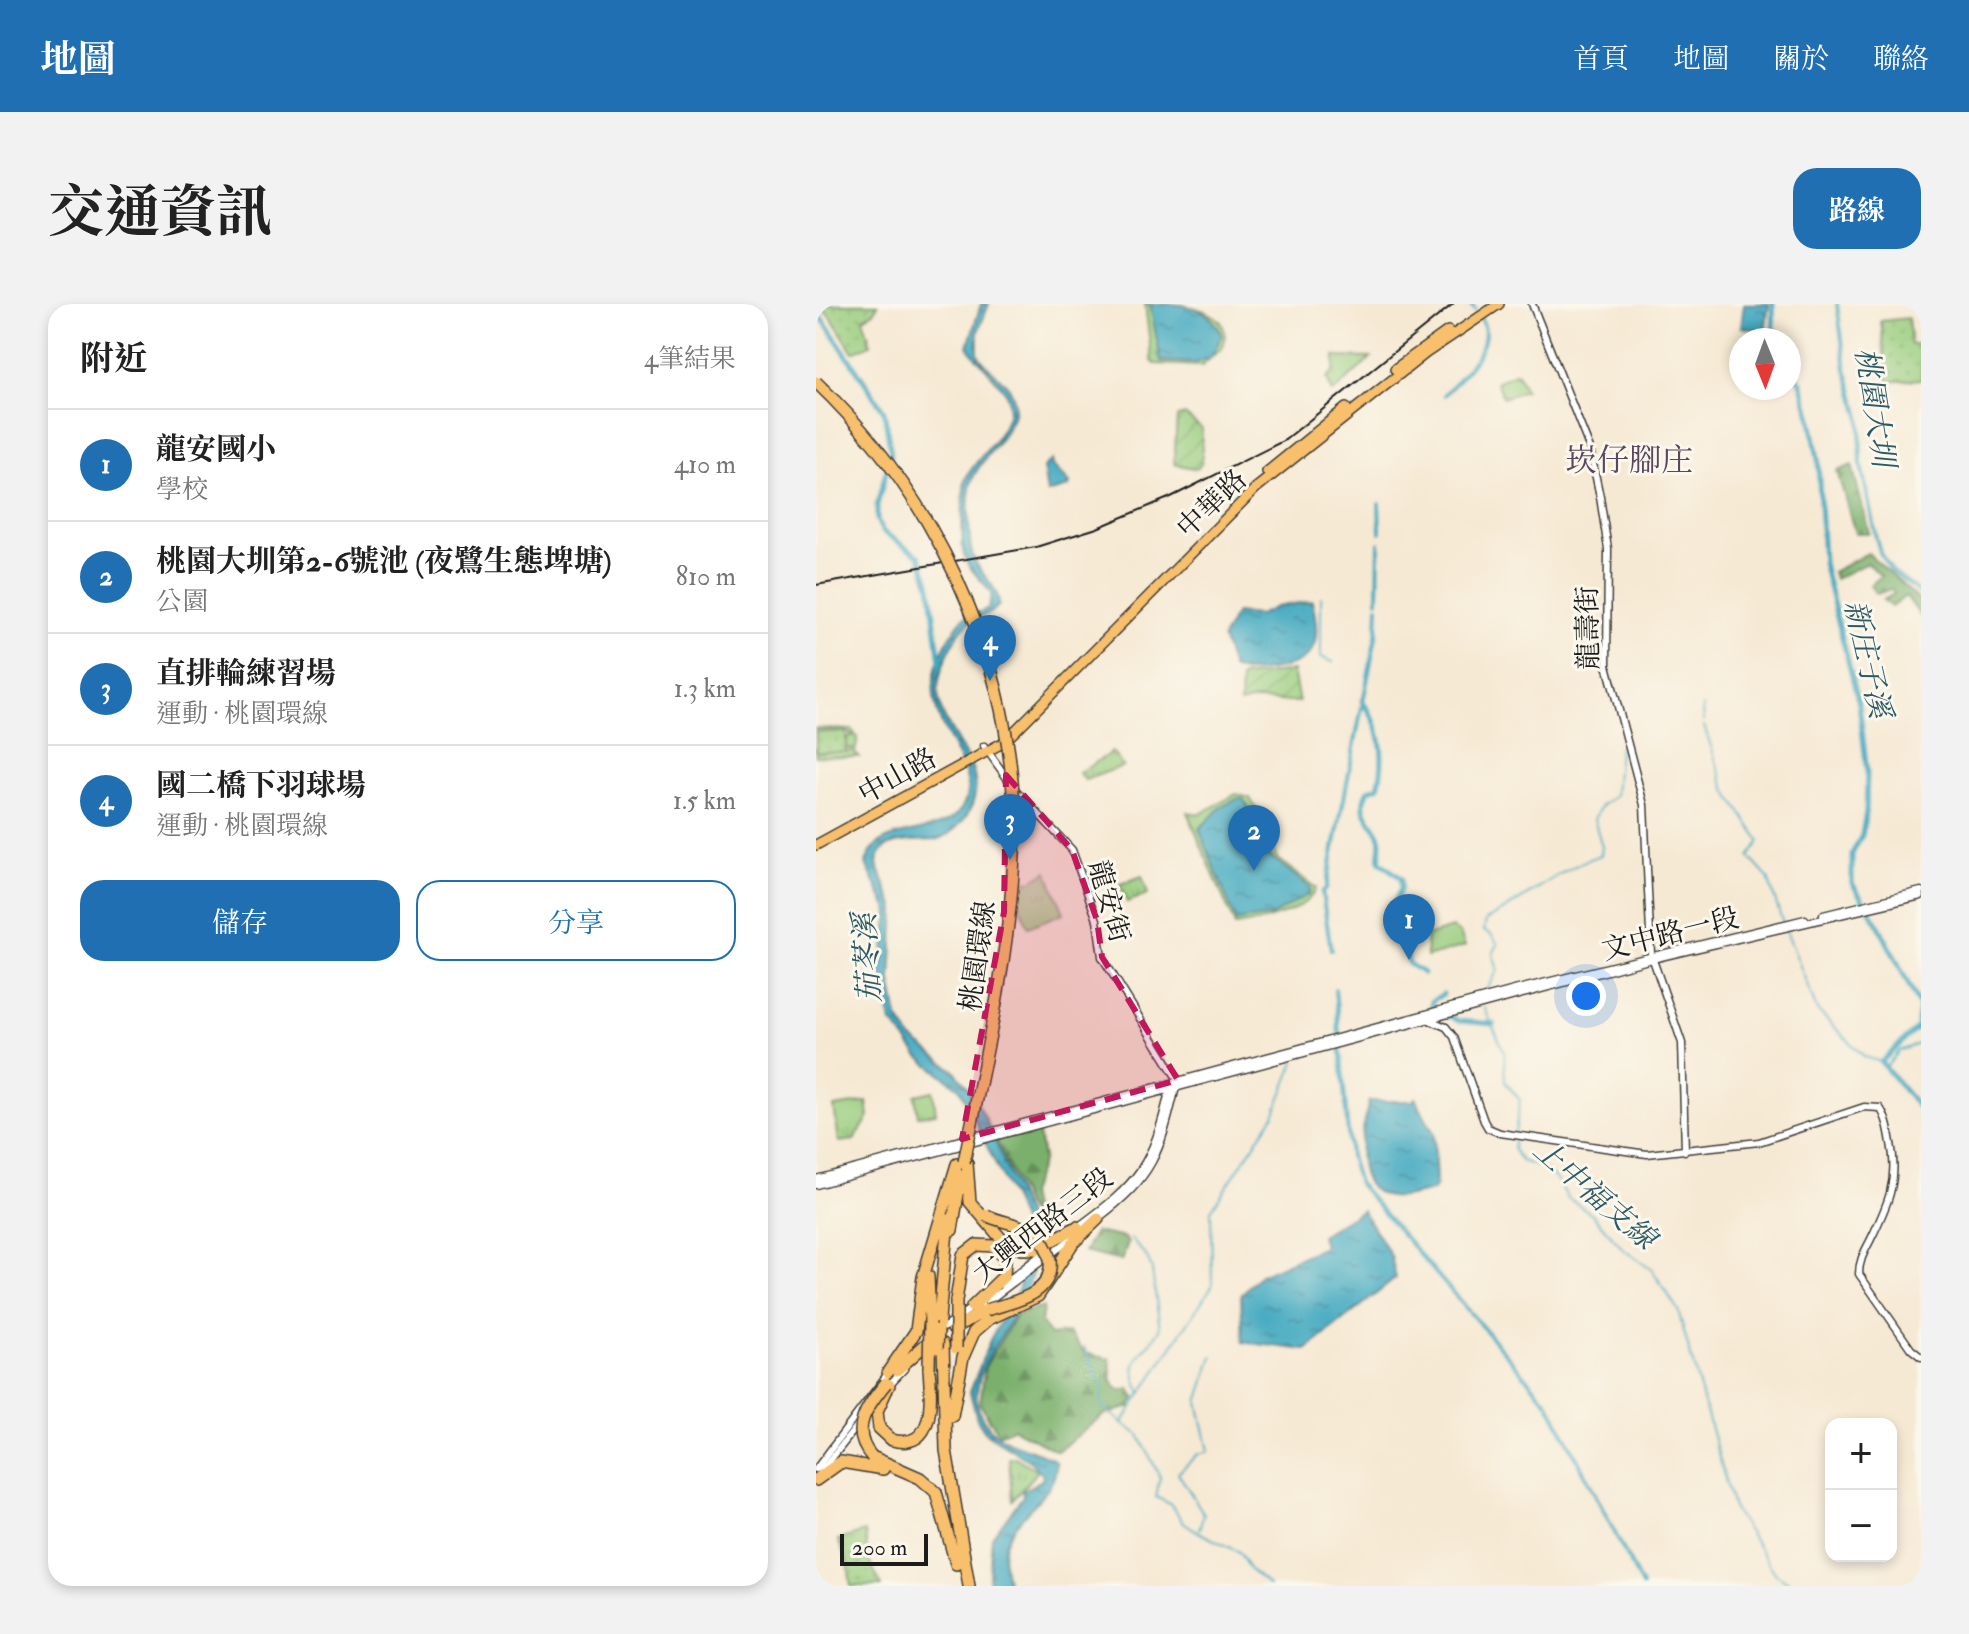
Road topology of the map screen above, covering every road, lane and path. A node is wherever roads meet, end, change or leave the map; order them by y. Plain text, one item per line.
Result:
1 (1489, 304) edge
2 (1499, 304) edge
3 (1532, 304) edge
4 (816, 382) edge
5 (816, 391) edge
6 (985, 749) junction
7 (975, 755) joint
8 (816, 842) edge
9 (1921, 893) edge
10 (1652, 956) junction
11 (1430, 1016) junction
12 (1175, 1085) junction
13 (984, 1136) junction
14 (1685, 1151) junction
15 (962, 1163) junction
16 (816, 1182) edge
17 (966, 1185) junction
18 (1098, 1219) junction
19 (1077, 1227) joint
20 (937, 1236) junction
21 (1048, 1251) junction
22 (1015, 1278) junction
23 (972, 1307) junction
24 (941, 1327) junction
25 (940, 1346) junction
26 (1921, 1357) edge
27 (888, 1380) junction
28 (952, 1416) junction
29 (816, 1466) edge
30 (816, 1479) edge
31 (925, 1481) junction
32 (954, 1510) junction
33 (954, 1535) junction
34 (961, 1586) edge
35 (969, 1586) edge

1 - 6 main road, 中華路
2 - 6 main road, 中華路
3 - 10 street, 龍壽街
4 - 13 highway, 桃園環線, bridge
5 - 15 highway, 桃園環線, bridge
6 - 7 main road, 中華路
6 - 12 street, 龍安街
7 - 8 main road, 中山路
9 - 10 street, 文中路一段
10 - 11 street, 文中路一段
10 - 14 street, 龍壽街
11 - 12 street, 文中路一段
11 - 14 street
12 - 13 street
12 - 13 street
12 - 18 street, 大興西路三段
12 - 19 street, 大興西路三段
13 - 15 highway, 桃園環線, bridge
13 - 16 street
14 - 26 street
15 - 17 highway
15 - 20 highway
15 - 24 highway, 桃園環線
17 - 21 highway
17 - 24 highway, bridge
18 - 21 street, 大興西路三段
18 - 28 highway, bridge
19 - 21 highway
20 - 24 highway
20 - 27 highway
21 - 22 street, 大興西路三段
22 - 23 street, 大興西路三段
22 - 24 street, 大興西路三段
23 - 24 street, 大興西路三段
23 - 28 highway, bridge
24 - 25 highway, 桃園環線, bridge
24 - 27 highway
24 - 27 highway, bridge
25 - 32 highway, 桃園環線
25 - 33 highway, 桃園環線
27 - 29 street
27 - 30 street
27 - 31 highway, bridge
28 - 32 highway
30 - 31 highway
31 - 33 highway
32 - 33 highway, 桃園環線
33 - 34 highway
33 - 35 highway, 桃園環線

